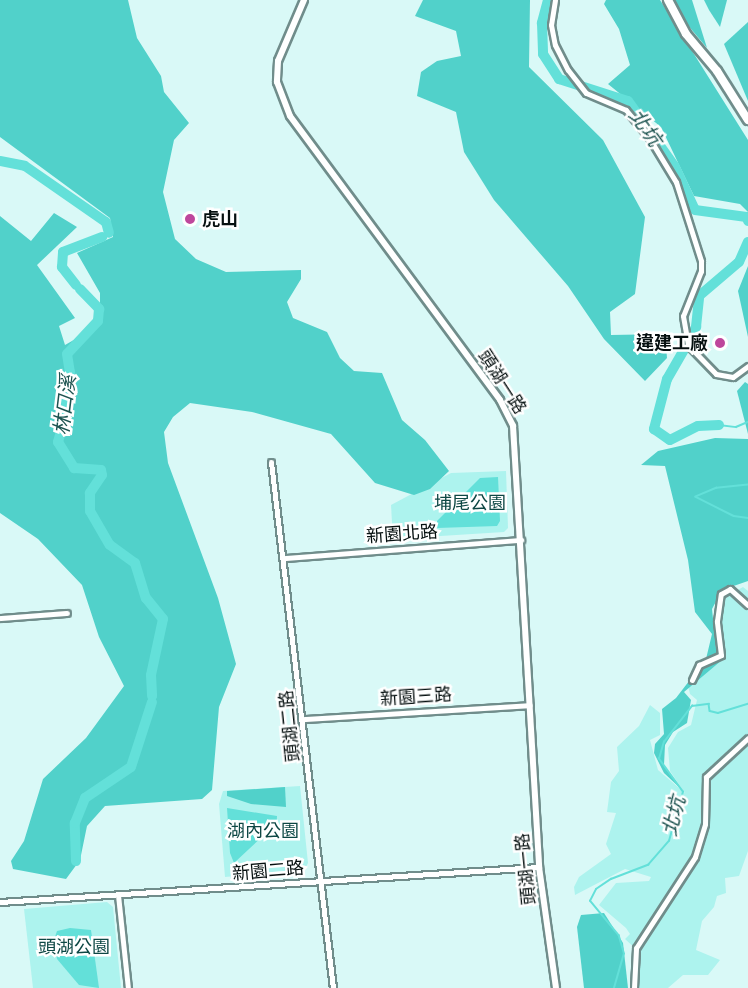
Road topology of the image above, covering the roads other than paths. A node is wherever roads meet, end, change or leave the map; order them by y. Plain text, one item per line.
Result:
1 (304, 0) edge
2 (555, 0) edge
3 (668, 0) edge
4 (748, 120) edge
5 (748, 366) edge
6 (271, 462) dead end
7 (521, 540) junction
8 (285, 558) junction
9 (748, 605) edge
10 (67, 613) dead end
11 (0, 618) edge
12 (692, 680) dead end
13 (530, 705) junction
14 (304, 719) junction
15 (748, 738) edge
16 (538, 867) junction
17 (322, 881) junction
18 (118, 895) junction
19 (0, 902) edge
20 (128, 988) edge
21 (333, 988) edge
22 (556, 988) edge
23 (634, 988) edge

1 - 7 street, 頭湖一路
2 - 5 street
3 - 4 main road
6 - 8 street, 頭湖二路
7 - 8 street, 新園北路
7 - 13 street, 頭湖一路
8 - 14 street, 頭湖二路
9 - 12 street
10 - 11 street
13 - 14 street, 新園三路
13 - 16 street, 頭湖一路
14 - 17 street, 頭湖二路
15 - 23 street
16 - 17 street, 新園二路
16 - 22 street, 頭湖一路
17 - 18 street, 新園二路
17 - 21 street, 頭湖二路
18 - 19 street, 新園二路
18 - 20 street

